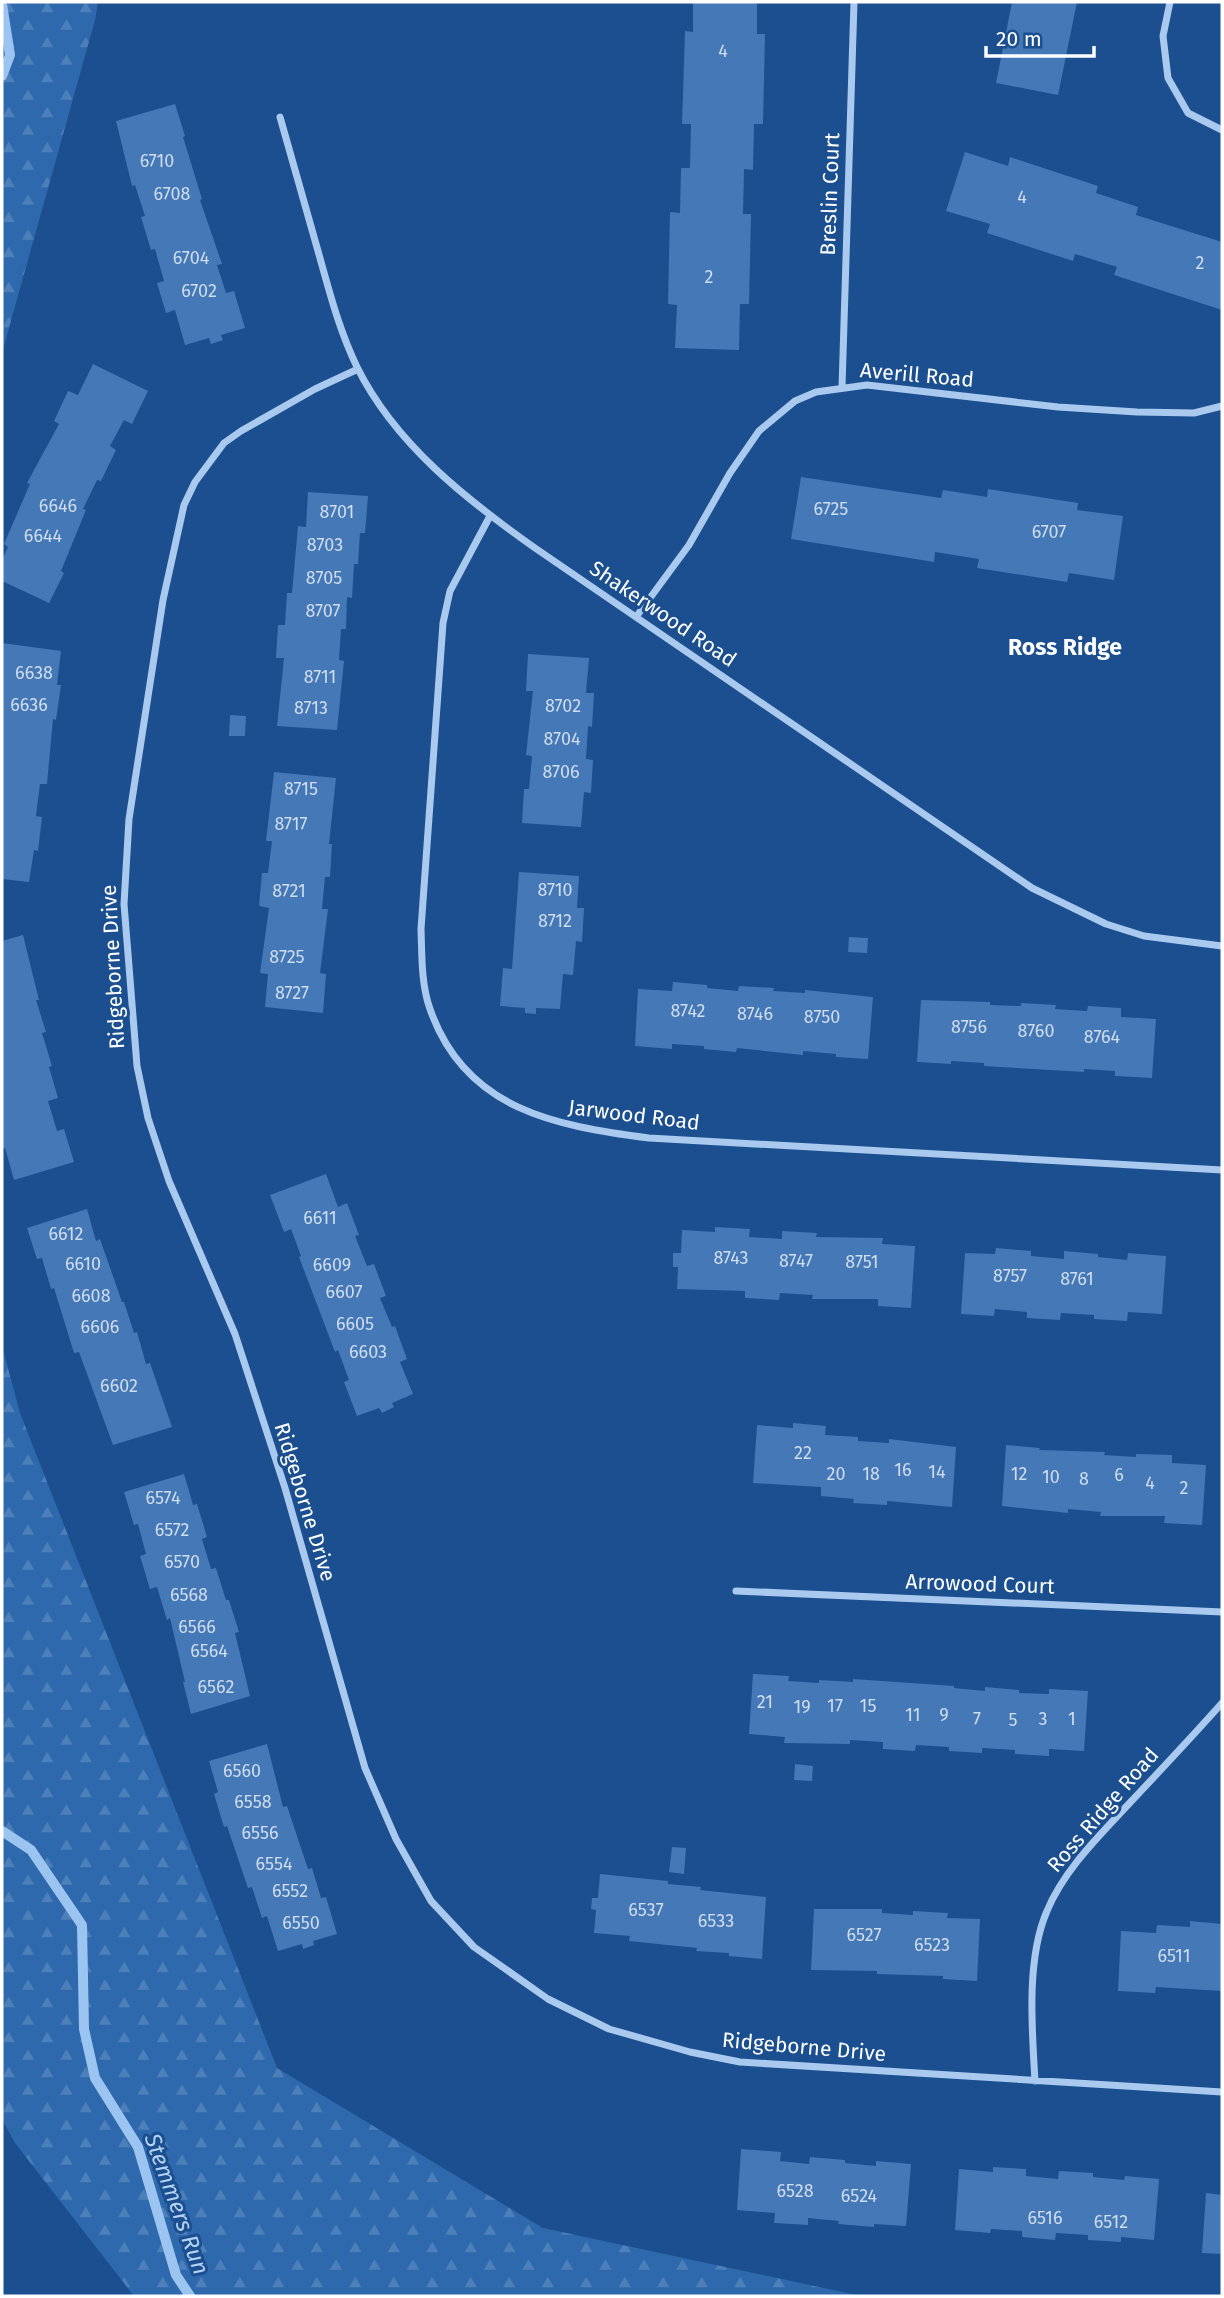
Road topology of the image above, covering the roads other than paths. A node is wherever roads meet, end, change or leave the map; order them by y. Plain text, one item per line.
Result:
1 (854, 2) edge
2 (1170, 2) edge
3 (280, 117) dead end
4 (1222, 130) edge
5 (358, 369) junction
6 (842, 387) junction
7 (1222, 406) edge
8 (490, 516) junction
9 (636, 617) junction
10 (1222, 946) edge
11 (1222, 1170) edge
12 (736, 1591) dead end
13 (1222, 1612) edge
14 (1222, 1703) edge
15 (1035, 2081) junction
16 (1222, 2092) edge

1 - 6 street, Breslin Court
2 - 4 street
3 - 5 street, Shakerwood Road
5 - 8 street, Shakerwood Road
5 - 15 street, Ridgeborne Drive
6 - 7 street, Averill Road
6 - 9 street, Averill Road
8 - 9 street, Shakerwood Road
8 - 11 street, Jarwood Road
9 - 10 street, Shakerwood Road
12 - 13 street, Arrowood Court
14 - 15 street, Ross Ridge Road
15 - 16 street, Ridgeborne Drive

